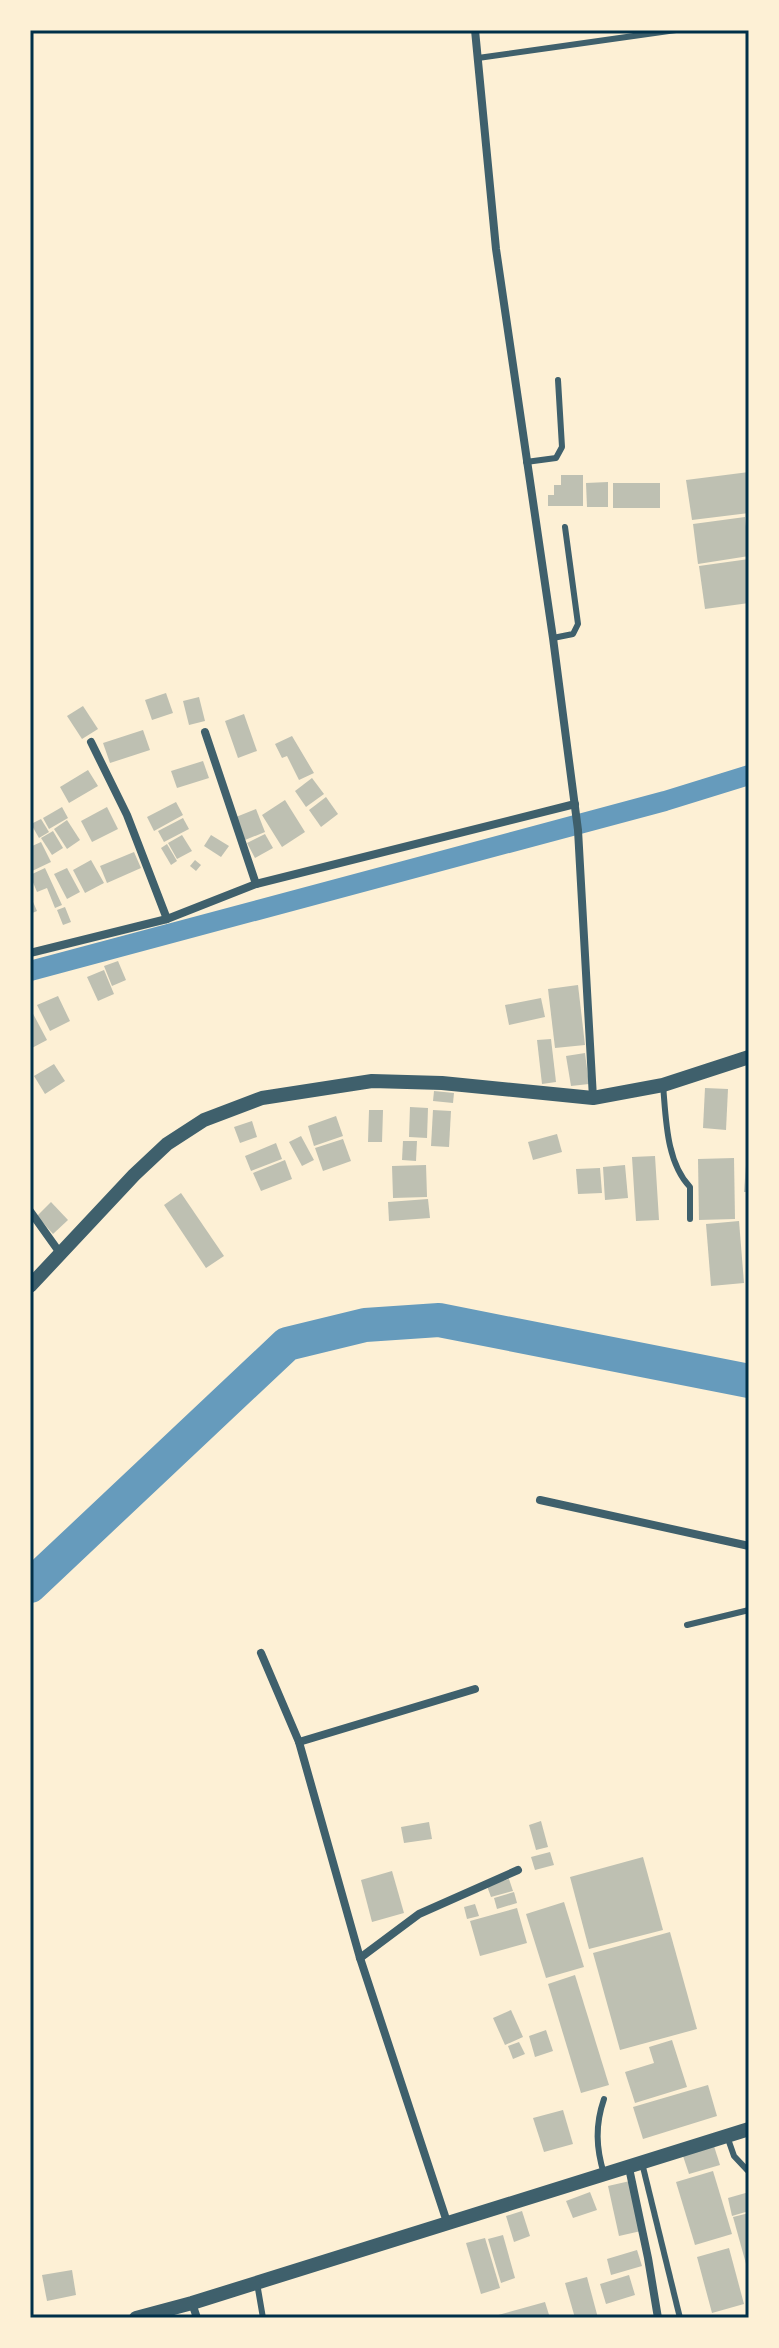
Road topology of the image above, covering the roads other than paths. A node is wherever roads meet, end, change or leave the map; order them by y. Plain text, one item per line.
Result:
1 (475, 30) edge
2 (676, 30) edge
3 (478, 58) junction
4 (558, 380) dead end
5 (526, 462) junction
6 (565, 527) dead end
7 (553, 638) junction
8 (205, 732) dead end
9 (91, 742) dead end
10 (576, 808) junction
11 (256, 884) junction
12 (167, 919) junction
13 (30, 953) edge
14 (749, 1057) edge
15 (663, 1085) junction
16 (593, 1098) junction
17 (30, 1211) edge
18 (690, 1219) dead end
19 (60, 1253) junction
20 (30, 1286) edge
21 (540, 1500) dead end
22 (749, 1546) edge
23 (749, 1610) edge
24 (687, 1625) dead end
25 (261, 1653) dead end
26 (475, 1689) dead end
27 (299, 1742) junction
28 (518, 1870) dead end
29 (360, 1958) junction
30 (604, 2099) dead end
31 (749, 2129) edge
32 (727, 2136) junction
33 (635, 2166) junction
34 (749, 2172) edge
35 (604, 2174) junction
36 (447, 2222) junction
37 (257, 2283) junction
38 (194, 2311) edge
39 (136, 2318) edge
40 (263, 2318) edge
41 (658, 2318) edge
42 (680, 2318) edge

1 - 3 street
2 - 3 lane
3 - 5 street
4 - 5 lane
5 - 7 street
6 - 7 lane
7 - 10 street
8 - 11 street
9 - 12 street
10 - 11 street
10 - 16 street
11 - 12 street
12 - 13 street
14 - 15 street
15 - 16 street
15 - 18 lane
16 - 19 street
17 - 19 street
19 - 20 street
21 - 22 street
23 - 24 lane
25 - 27 street
26 - 27 street
27 - 29 street
28 - 29 street
29 - 36 street
30 - 35 lane
31 - 32 street
32 - 33 street
32 - 34 lane
33 - 35 street
33 - 41 street
33 - 42 lane
35 - 36 street
36 - 37 street
37 - 38 street
37 - 40 lane
38 - 39 street

